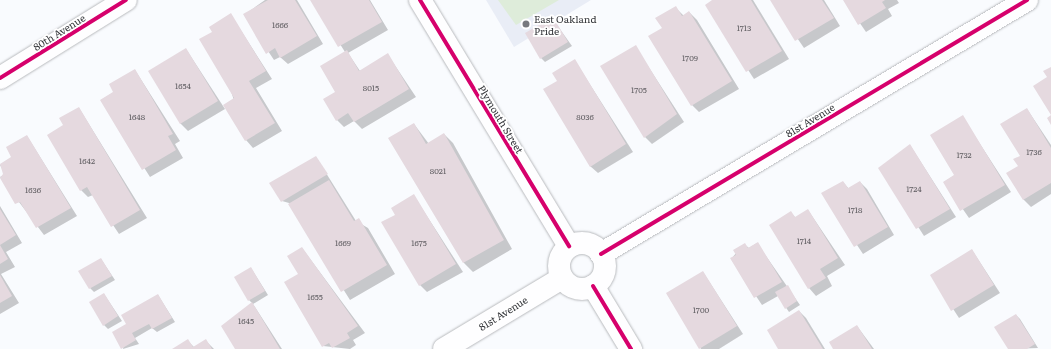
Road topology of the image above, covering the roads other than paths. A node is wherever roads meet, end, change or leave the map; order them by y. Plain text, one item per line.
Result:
1 (126, 0) edge
2 (420, 0) edge
3 (1027, 0) edge
4 (0, 78) edge
5 (569, 246) junction
6 (601, 254) junction
7 (562, 278) junction
8 (593, 286) junction
9 (444, 349) edge
10 (631, 349) edge

1 - 4 street, 80th Avenue
2 - 5 street, Plymouth Street
3 - 6 street, 81st Avenue
5 - 6 street
5 - 7 street
6 - 8 street
7 - 8 street
7 - 9 street, 81st Avenue
8 - 10 street

